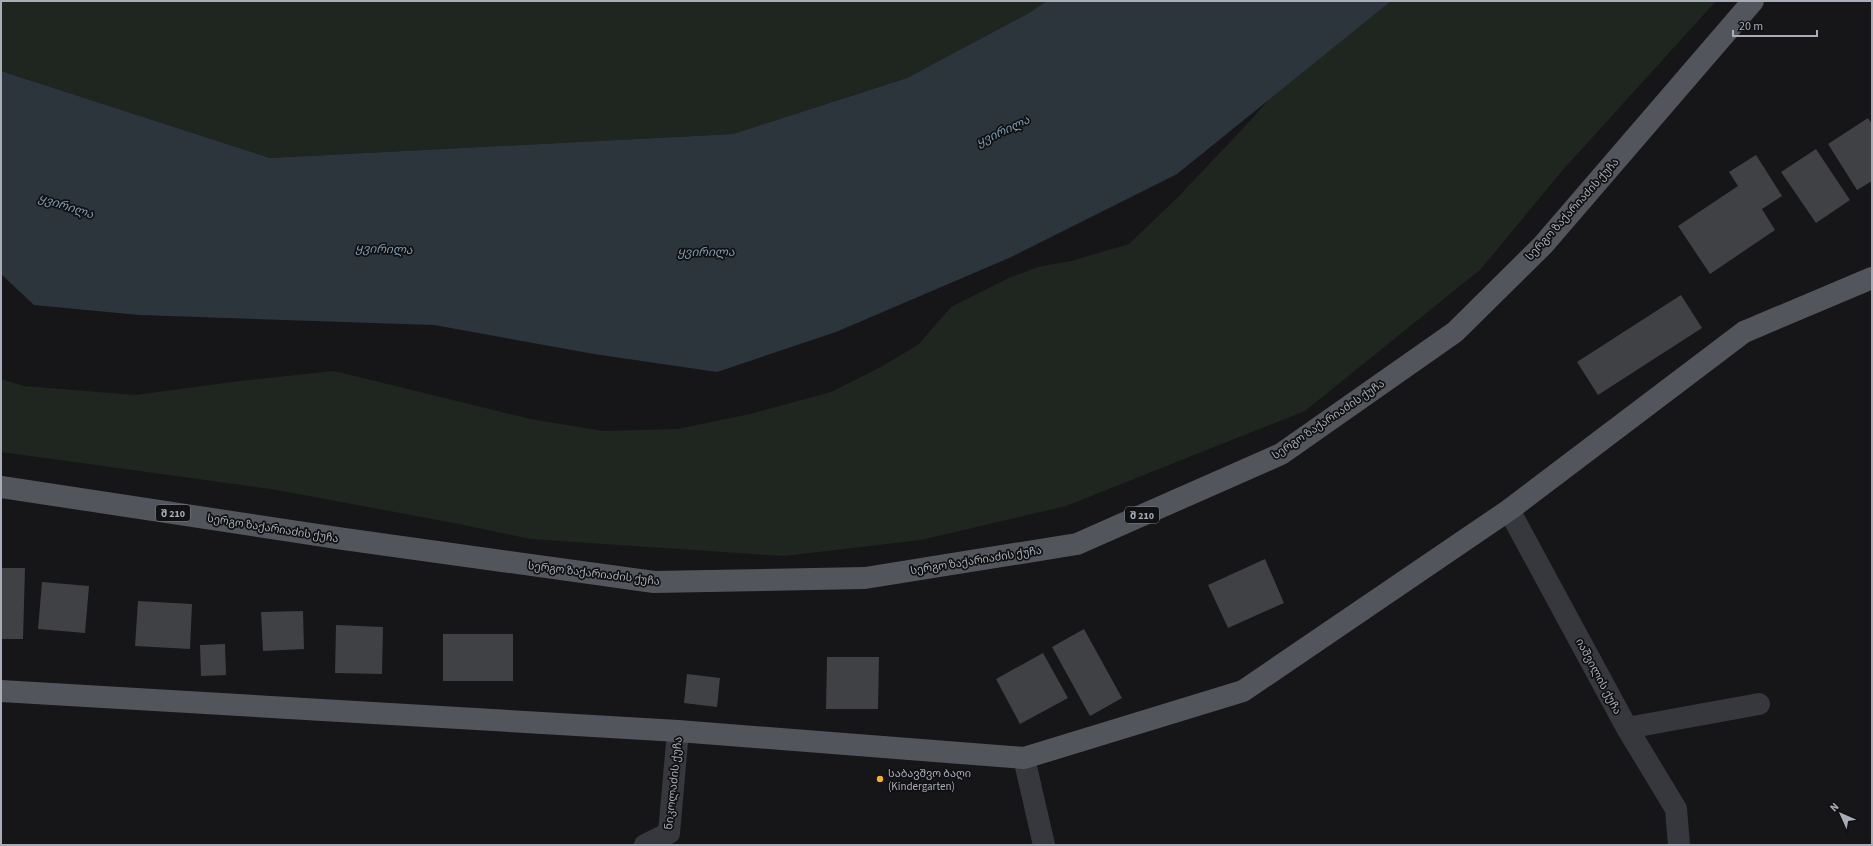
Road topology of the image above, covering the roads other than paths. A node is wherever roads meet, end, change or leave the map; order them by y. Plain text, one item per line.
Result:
1 (1753, 1) edge
2 (1872, 278) edge
3 (1, 487) edge
4 (1509, 510) junction
5 (1, 691) edge
6 (1759, 704) dead end
7 (1627, 728) junction
8 (678, 731) junction
9 (1024, 758) junction
10 (645, 845) edge
11 (1044, 845) edge
12 (1679, 845) edge

1 - 3 main road, სერგო ზაქარიაძის ქუჩა / შ 210
2 - 4 main road
4 - 7 street, იაშვილის ქუჩა
4 - 9 main road
5 - 8 main road
6 - 7 street
7 - 12 street, იაშვილის ქუჩა
8 - 9 main road
8 - 10 street, ნიკოლაძის ქუჩა
9 - 11 street

